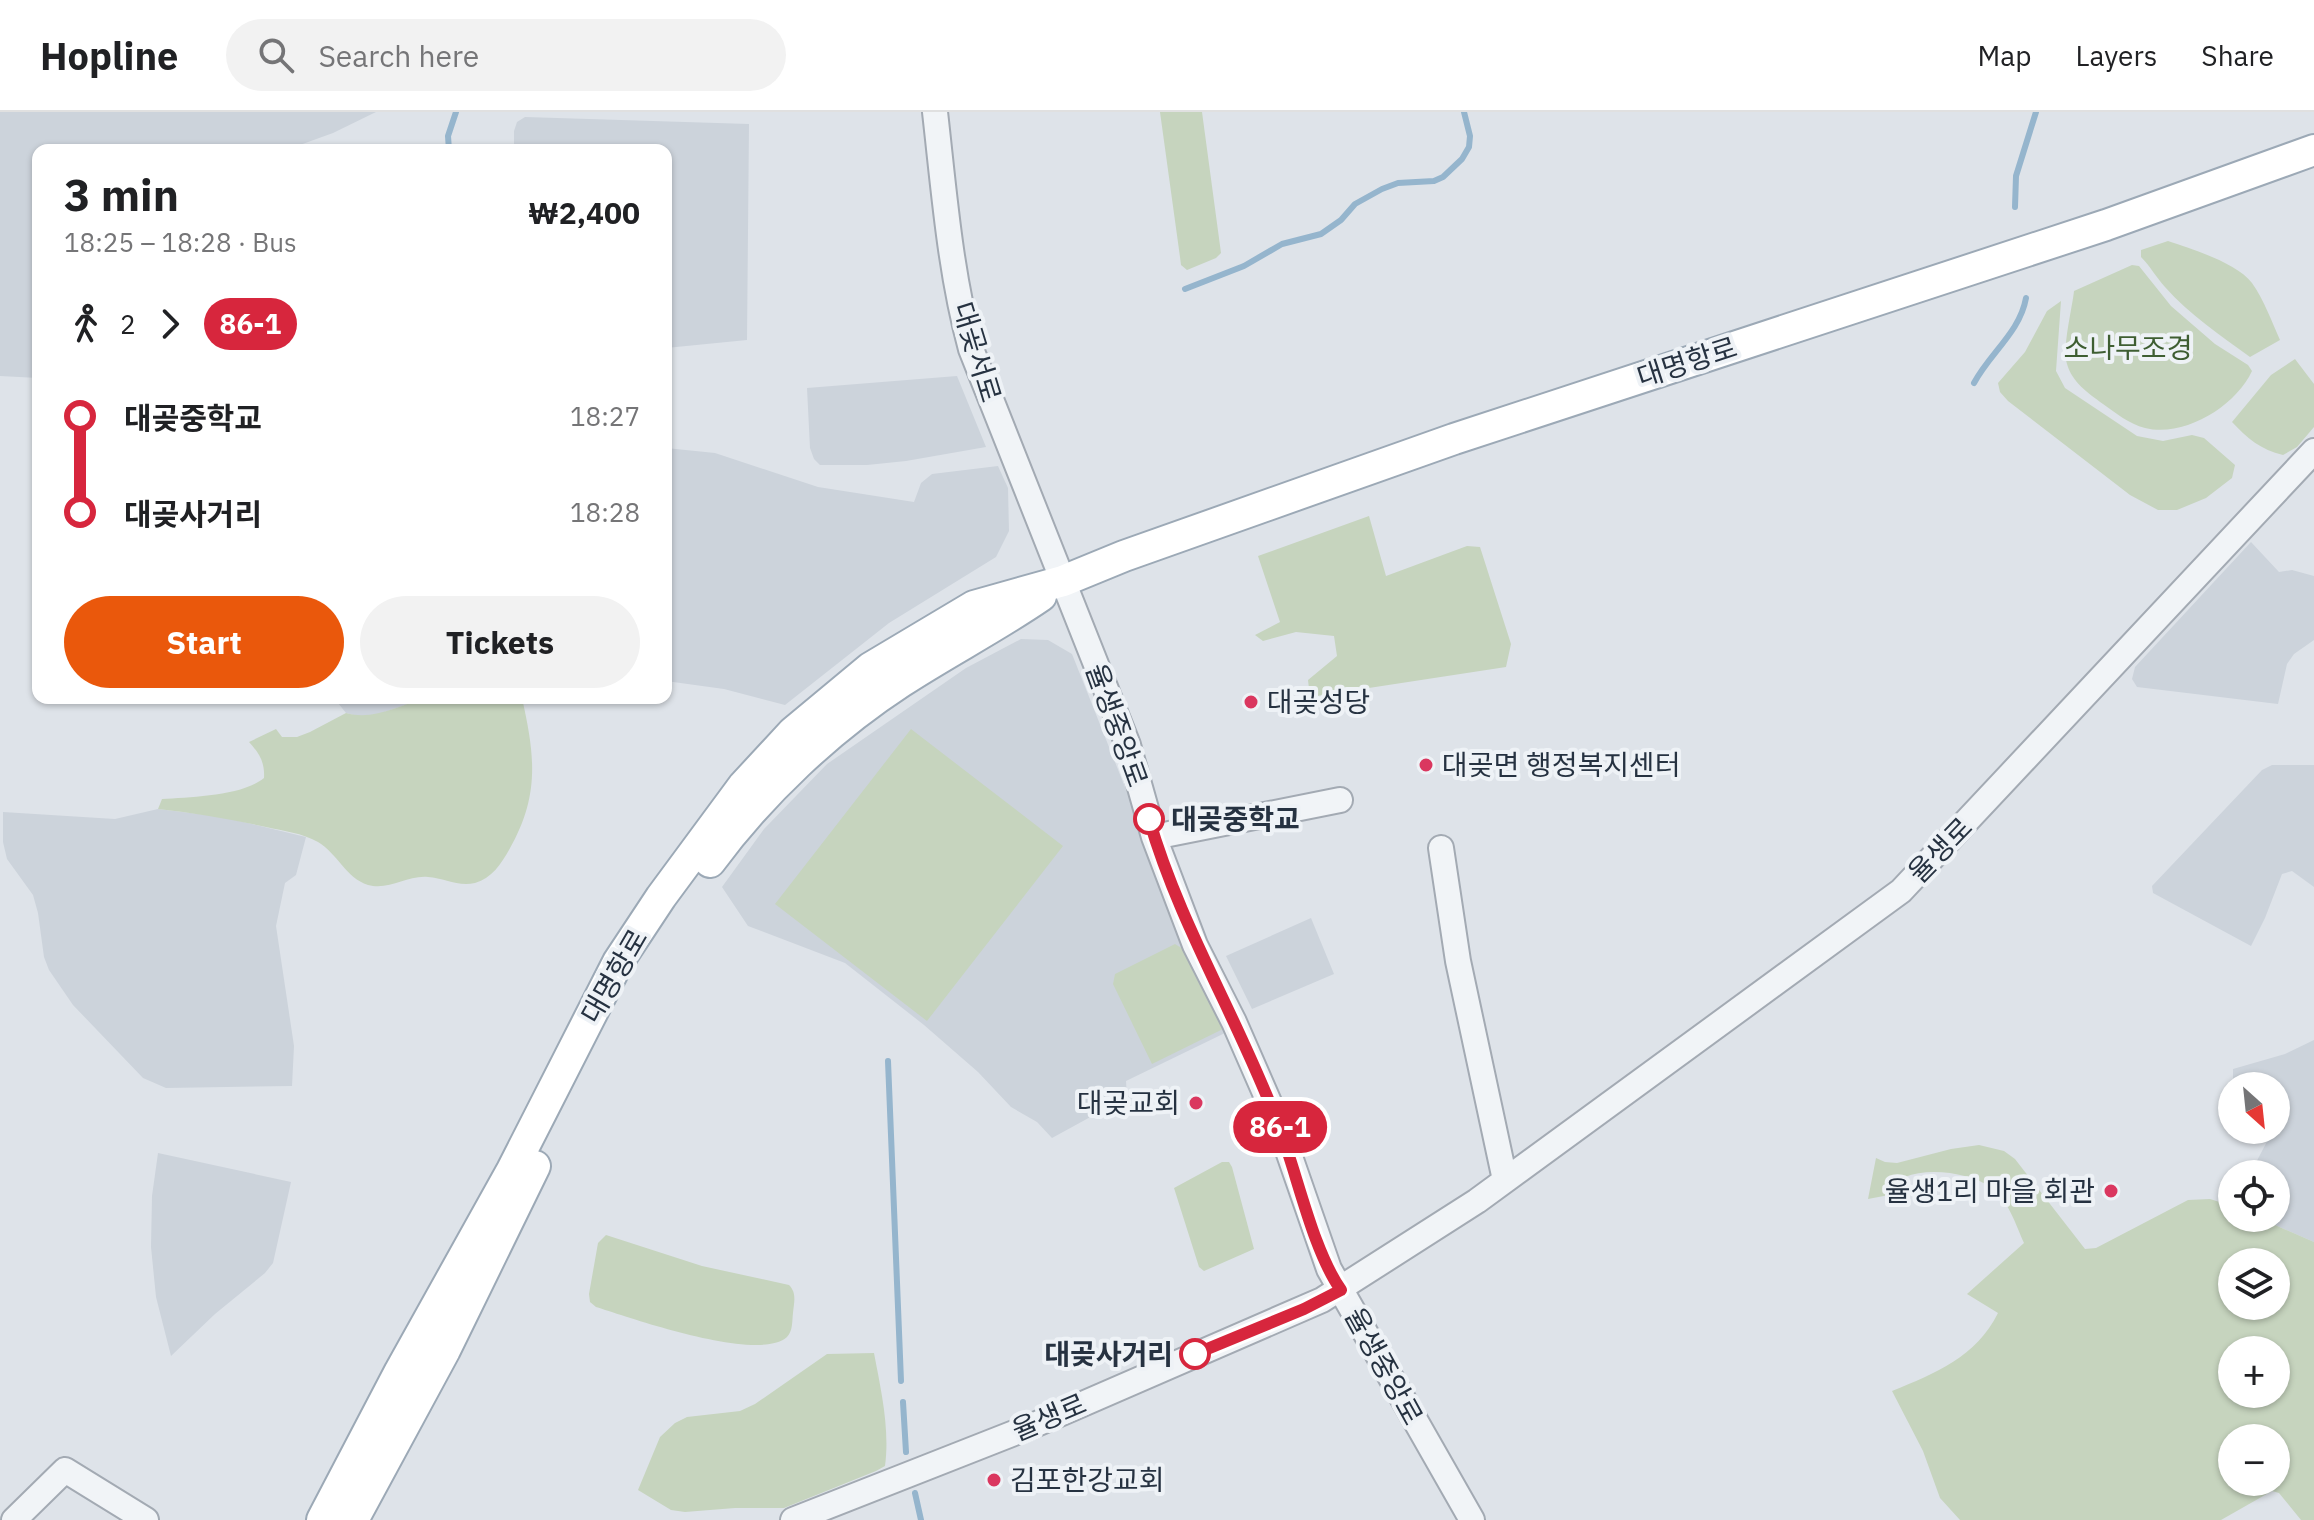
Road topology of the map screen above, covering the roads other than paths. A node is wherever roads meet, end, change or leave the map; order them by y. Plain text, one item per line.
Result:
1 (935, 112) edge
2 (2314, 150) edge
3 (2314, 451) edge
4 (1063, 581) junction
5 (1340, 800) dead end
6 (1154, 837) junction
7 (1441, 848) dead end
8 (1505, 1180) junction
9 (1341, 1290) junction
10 (14, 1520) edge
11 (146, 1520) edge
12 (322, 1520) edge
13 (353, 1520) edge
14 (793, 1520) edge
15 (1472, 1520) edge

1 - 4 street, 대곶서로
2 - 4 main road, 대명항로
3 - 8 street, 율생로
4 - 6 street, 율생중앙로
4 - 12 main road, 대명항로
4 - 13 main road, 대명항로
5 - 6 street
6 - 9 street, 율생중앙로
7 - 8 street
8 - 9 street, 율생로
9 - 14 street, 율생로
9 - 15 street, 율생중앙로
10 - 11 street

